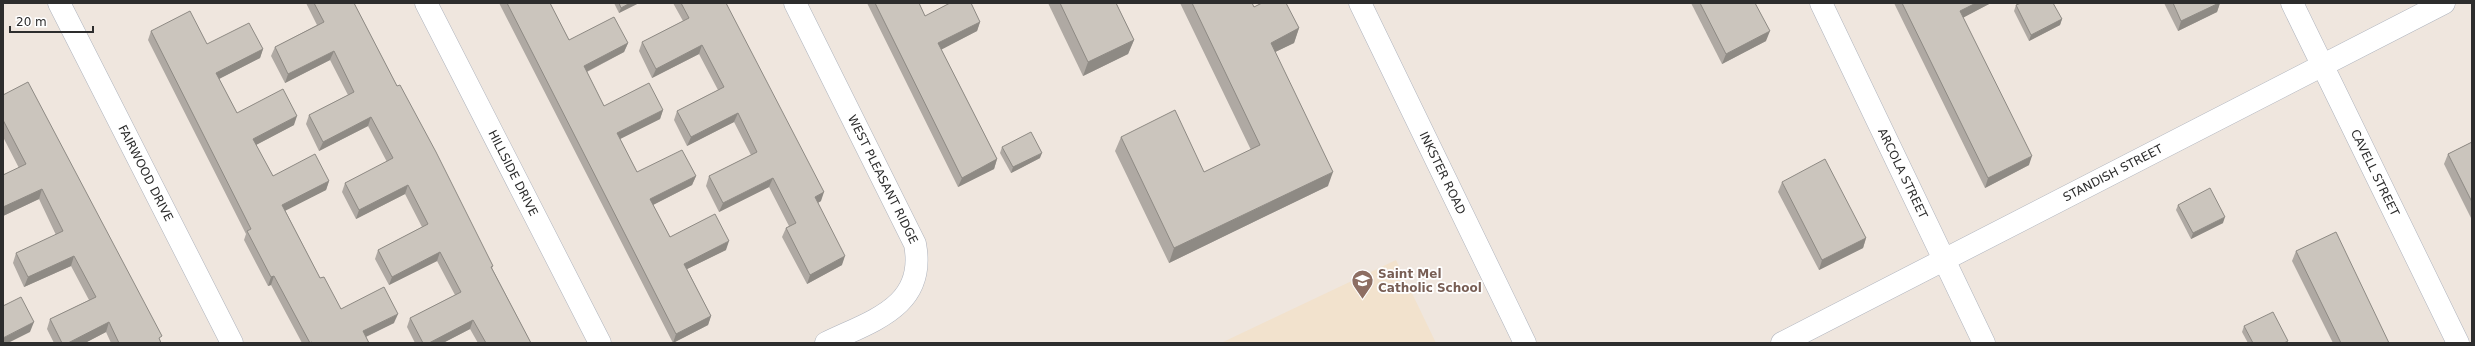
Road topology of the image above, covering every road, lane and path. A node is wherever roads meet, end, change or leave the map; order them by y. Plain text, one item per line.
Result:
1 (59, 3) edge
2 (426, 3) edge
3 (795, 3) edge
4 (1360, 3) edge
5 (1821, 3) edge
6 (2292, 3) edge
7 (2444, 3) edge
8 (2322, 66) junction
9 (1944, 260) junction
10 (232, 343) edge
11 (600, 343) edge
12 (826, 343) edge
13 (1525, 343) edge
14 (1782, 343) edge
15 (1984, 343) edge
16 (2458, 343) edge

1 - 10 street, FAIRWOOD DRIVE
2 - 11 street, HILLSIDE DRIVE
3 - 12 street, WEST PLEASANT RIDGE
4 - 13 street, INKSTER ROAD
5 - 9 street, ARCOLA STREET
6 - 8 street, CAVELL STREET
7 - 8 street, STANDISH STREET
8 - 9 street, STANDISH STREET
8 - 16 street, CAVELL STREET
9 - 14 street, STANDISH STREET
9 - 15 street, ARCOLA STREET

